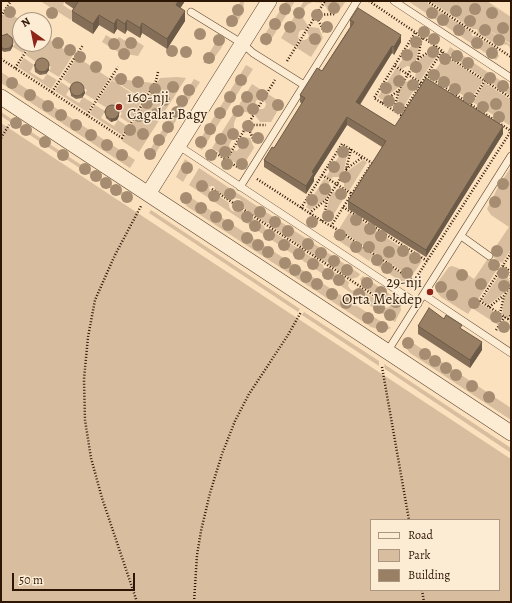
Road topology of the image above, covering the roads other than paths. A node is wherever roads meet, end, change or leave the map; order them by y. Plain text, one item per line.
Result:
1 (269, 1) edge
2 (357, 1) edge
3 (394, 1) edge
4 (191, 12) dead end
5 (243, 44) junction
6 (511, 78) edge
7 (304, 85) junction
8 (1, 97) edge
9 (179, 146) junction
10 (511, 156) edge
11 (240, 187) junction
12 (148, 194) junction
13 (461, 236) junction
14 (489, 256) dead end
15 (424, 295) junction
16 (418, 304) junction
17 (511, 353) edge
18 (384, 357) junction
19 (511, 433) edge

1 - 5 street
2 - 7 lane
3 - 6 lane
4 - 5 lane
5 - 7 lane
5 - 9 street
7 - 11 lane
8 - 12 street
9 - 11 lane
9 - 12 street
10 - 13 lane
11 - 16 lane
12 - 18 street
13 - 14 lane
13 - 15 lane
15 - 16 lane
15 - 17 lane
16 - 18 lane
18 - 19 street

